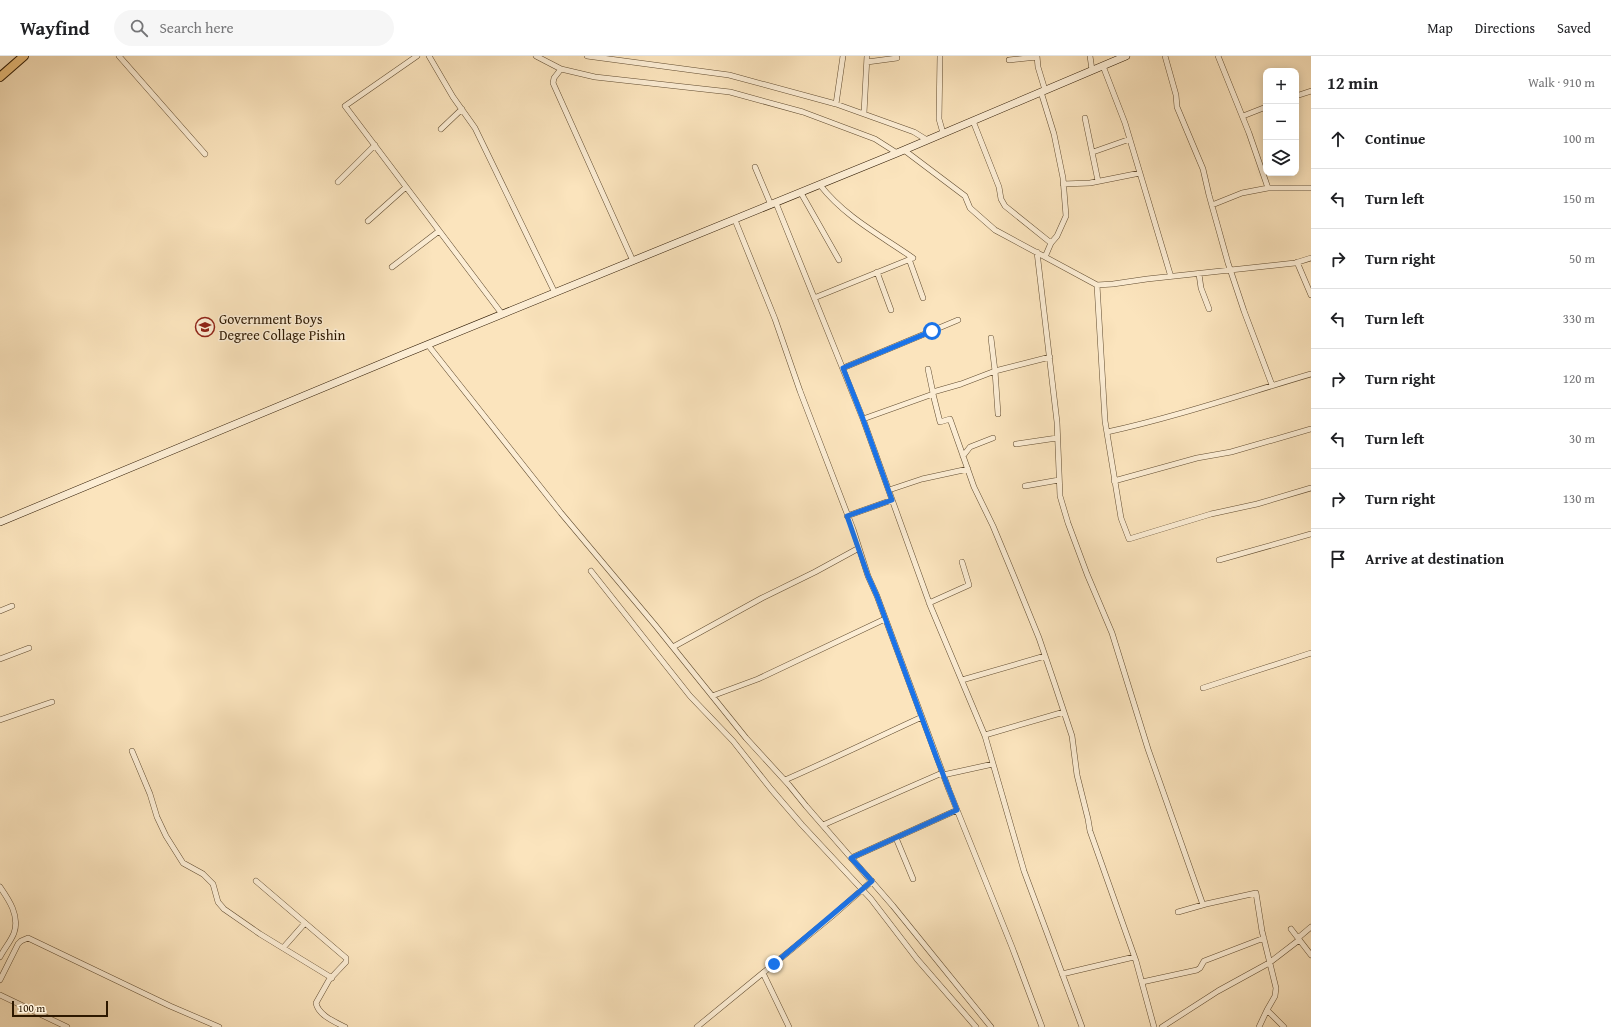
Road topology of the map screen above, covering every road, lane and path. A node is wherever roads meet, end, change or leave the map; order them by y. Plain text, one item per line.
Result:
1 (24, 56) edge
2 (119, 56) edge
3 (417, 56) edge
4 (429, 56) edge
5 (536, 56) edge
6 (587, 56) edge
7 (643, 56) edge
8 (842, 56) edge
9 (940, 56) edge
10 (1037, 56) edge
11 (1090, 56) edge
12 (1126, 56) edge
13 (1165, 56) edge
14 (1218, 56) edge
15 (897, 58) dead end
16 (867, 59) edge
17 (1009, 60) dead end
18 (642, 63) junction
19 (1103, 66) junction
20 (561, 69) junction
21 (1092, 70) junction
22 (0, 77) edge
23 (1043, 91) junction
24 (1311, 91) edge
25 (1299, 95) edge
26 (836, 104) junction
27 (462, 108) junction
28 (1263, 108) edge
29 (864, 114) junction
30 (1242, 116) junction
31 (1085, 118) dead end
32 (973, 121) junction
33 (441, 129) dead end
34 (943, 133) junction
35 (927, 140) junction
36 (1130, 140) junction
37 (375, 145) junction
38 (901, 152) junction
39 (1093, 152) junction
40 (205, 154) dead end
41 (755, 167) dead end
42 (1140, 172) junction
43 (1098, 181) junction
44 (338, 182) dead end
45 (1063, 184) junction
46 (820, 185) junction
47 (406, 187) junction
48 (1268, 188) junction
49 (1311, 188) edge
50 (801, 193) junction
51 (773, 204) junction
52 (1212, 205) junction
53 (735, 220) junction
54 (368, 221) dead end
55 (439, 231) junction
56 (1051, 245) junction
57 (1036, 252) junction
58 (1046, 256) junction
59 (1311, 258) edge
60 (909, 259) junction
61 (839, 260) dead end
62 (633, 261) junction
63 (1297, 262) junction
64 (392, 267) dead end
65 (1231, 270) junction
66 (877, 272) junction
67 (1199, 274) junction
68 (1171, 277) junction
69 (1097, 285) junction
70 (555, 293) junction
71 (1311, 295) edge
72 (814, 298) junction
73 (923, 298) dead end
74 (1209, 309) dead end
75 (892, 310) dead end
76 (502, 314) junction
77 (958, 320) dead end
78 (991, 338) dead end
79 (428, 345) junction
80 (1050, 357) junction
81 (843, 368) junction
82 (928, 369) dead end
83 (995, 370) junction
84 (1311, 374) edge
85 (1272, 385) junction
86 (933, 393) junction
87 (998, 414) dead end
88 (863, 419) junction
89 (1311, 429) edge
90 (1106, 432) junction
91 (993, 438) dead end
92 (1057, 438) junction
93 (1016, 444) dead end
94 (963, 456) junction
95 (968, 469) junction
96 (1059, 480) junction
97 (1114, 481) junction
98 (1025, 486) dead end
99 (1311, 488) edge
100 (889, 490) junction
101 (892, 500) junction
102 (847, 516) junction
103 (0, 522) edge
104 (1311, 534) edge
105 (859, 548) junction
106 (1219, 560) dead end
107 (962, 562) dead end
108 (591, 571) dead end
109 (929, 603) junction
110 (12, 606) dead end
111 (0, 611) edge
112 (885, 619) junction
113 (29, 648) dead end
114 (673, 648) junction
115 (1311, 653) edge
116 (1045, 656) junction
117 (0, 659) edge
118 (962, 680) junction
119 (1203, 688) dead end
120 (712, 696) junction
121 (52, 702) dead end
122 (1064, 712) junction
123 (922, 717) junction
124 (0, 720) edge
125 (985, 735) junction
126 (132, 750) dead end
127 (993, 764) junction
128 (943, 774) junction
129 (785, 780) junction
130 (957, 810) junction
131 (823, 825) junction
132 (896, 838) junction
133 (851, 858) junction
134 (913, 879) dead end
135 (256, 881) dead end
136 (872, 881) junction
137 (0, 887) edge
138 (862, 890) junction
139 (1203, 905) junction
140 (1178, 912) dead end
141 (305, 923) junction
142 (1311, 928) edge
143 (1291, 929) dead end
144 (1264, 938) junction
145 (1299, 939) junction
146 (283, 948) junction
147 (1311, 955) edge
148 (0, 957) edge
149 (1134, 957) junction
150 (1269, 963) junction
151 (764, 973) junction
152 (1062, 974) junction
153 (332, 978) junction
154 (0, 980) edge
155 (1142, 982) junction
156 (0, 995) edge
157 (1267, 1010) junction
158 (68, 1027) edge
159 (219, 1027) edge
160 (345, 1027) edge
161 (697, 1027) edge
162 (789, 1027) edge
163 (976, 1027) edge
164 (991, 1027) edge
165 (1042, 1027) edge
166 (1082, 1027) edge
167 (1154, 1027) edge
168 (1162, 1027) edge
169 (1258, 1027) edge
170 (1284, 1027) edge

1 - 22 main road
2 - 40 street
3 - 37 street
4 - 27 street
5 - 20 street
6 - 18 street
7 - 18 street
8 - 26 street
9 - 34 street
10 - 17 street
10 - 23 street
11 - 21 street
12 - 19 main road
13 - 52 street
14 - 30 street
15 - 16 street
16 - 29 street
18 - 26 street
19 - 21 main road
19 - 36 street
20 - 38 street
20 - 62 street
21 - 23 main road
23 - 32 main road
23 - 45 street
24 - 25 street
26 - 29 street
27 - 33 street
27 - 70 street
28 - 30 street
29 - 35 street
30 - 48 street
31 - 39 street
32 - 34 main road
32 - 56 street
34 - 35 main road
35 - 38 main road
36 - 39 street
36 - 42 street
37 - 44 street
37 - 47 street
38 - 46 main road
38 - 57 street
39 - 43 street
41 - 51 street
42 - 43 street
42 - 68 street
43 - 45 street
45 - 56 street
46 - 50 main road
46 - 60 street
47 - 54 street
47 - 55 street
48 - 49 street
48 - 52 street
50 - 51 main road
50 - 61 street
51 - 53 main road
51 - 72 street
52 - 65 street
53 - 62 main road
53 - 102 street
55 - 64 street
55 - 76 street
56 - 58 street
57 - 58 street
57 - 80 street
58 - 69 street
59 - 63 street
60 - 66 street
60 - 73 street
62 - 70 main road
63 - 65 street
63 - 71 street
65 - 67 street
65 - 85 street
66 - 72 street
66 - 75 street
67 - 68 street
67 - 74 street
68 - 69 street
69 - 90 street
70 - 76 main road
72 - 81 street
76 - 79 main road
77 - 81 street
78 - 83 street
79 - 103 main road
79 - 114 street
80 - 83 street
80 - 92 street
81 - 88 street
82 - 86 street
83 - 86 street
83 - 87 street
84 - 85 street
85 - 90 street
86 - 88 street
86 - 94 street
88 - 100 street
89 - 97 street
90 - 97 street
91 - 94 street
92 - 93 street
92 - 96 street
94 - 95 street
95 - 100 street
95 - 116 street
96 - 98 street
96 - 139 street
97 - 99 street
100 - 101 street
101 - 102 street
101 - 109 street
102 - 105 street
104 - 106 street
105 - 112 street
105 - 114 street
107 - 109 street
108 - 138 street
109 - 118 street
110 - 111 street
112 - 120 street
112 - 123 street
113 - 117 street
114 - 120 street
115 - 119 street
116 - 118 street
116 - 122 street
118 - 125 street
120 - 129 street
121 - 124 street
122 - 125 street
122 - 149 street
123 - 128 street
123 - 129 street
125 - 127 street
126 - 146 street
127 - 128 street
127 - 152 street
128 - 130 street
128 - 131 street
129 - 131 street
130 - 132 street
130 - 165 street
131 - 133 street
132 - 133 street
132 - 134 street
133 - 136 street
135 - 141 street
136 - 138 street
136 - 164 street
137 - 148 street
138 - 151 street
138 - 163 street
139 - 140 street
139 - 144 street
141 - 146 street
141 - 153 street
142 - 145 street
143 - 145 street
144 - 150 street
144 - 155 street
145 - 147 street
145 - 150 street
146 - 153 street
149 - 152 street
149 - 155 street
150 - 157 street
150 - 168 street
151 - 161 street
151 - 162 street
152 - 166 street
153 - 160 street
154 - 159 street
155 - 167 street
156 - 158 street
157 - 169 street
157 - 170 street

